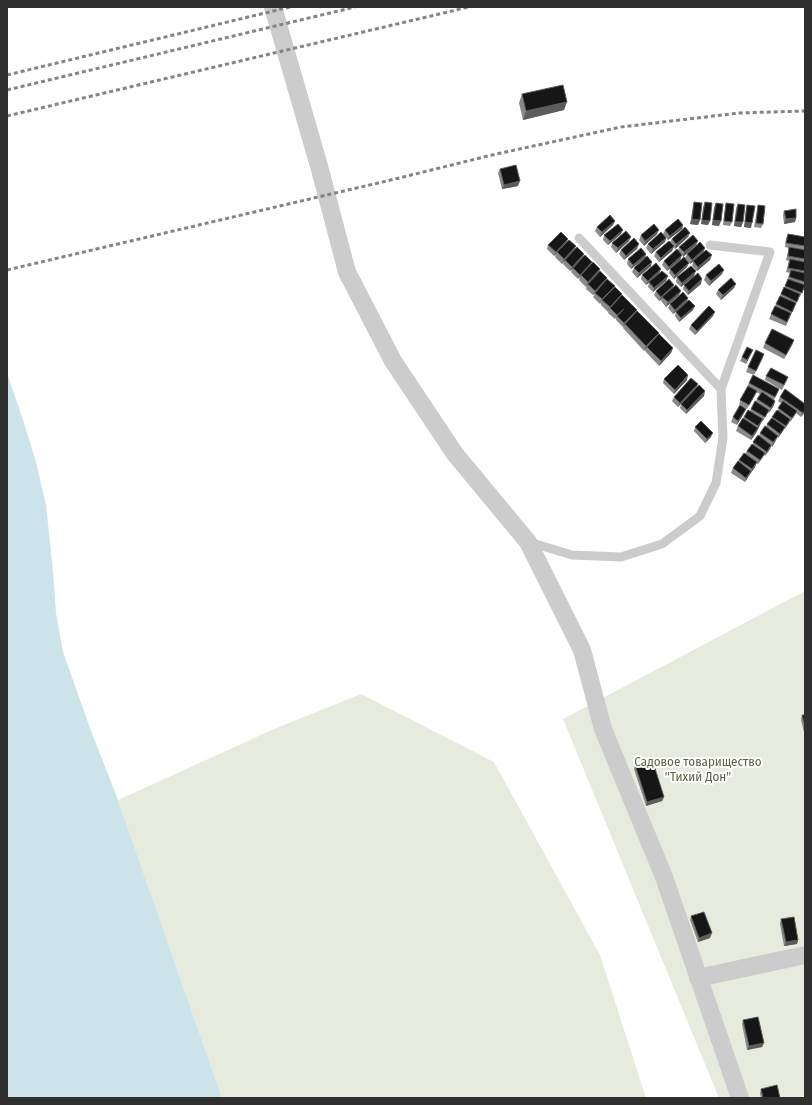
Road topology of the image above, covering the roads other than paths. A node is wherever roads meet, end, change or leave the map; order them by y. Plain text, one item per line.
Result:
1 (273, 7) edge
2 (579, 238) dead end
3 (710, 246) dead end
4 (721, 389) junction
5 (528, 542) junction
6 (805, 955) edge
7 (698, 978) junction
8 (740, 1098) edge

1 - 5 street
2 - 4 lane
3 - 4 lane
4 - 5 lane
5 - 7 street
6 - 7 street
7 - 8 street

